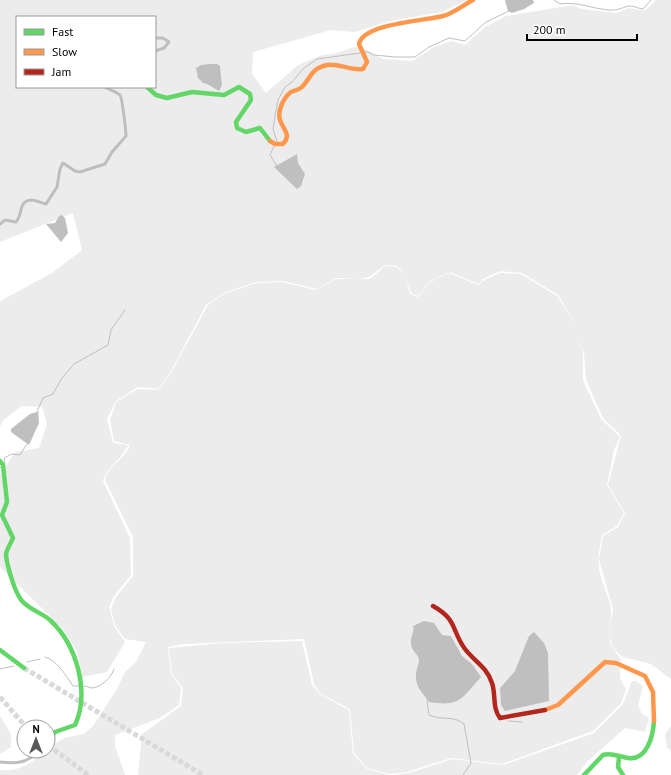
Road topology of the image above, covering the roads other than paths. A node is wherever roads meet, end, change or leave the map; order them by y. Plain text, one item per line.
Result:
1 (473, 0) edge
2 (156, 38) edge
3 (156, 52) edge
4 (107, 88) edge
5 (148, 88) edge
6 (0, 224) edge
7 (0, 461) edge
8 (433, 606) dead end
9 (0, 650) edge
10 (24, 668) tunnel mouth
11 (56, 732) edge
12 (619, 756) junction
13 (30, 759) edge
14 (0, 762) edge
15 (584, 775) edge
16 (623, 775) edge

1 - 5 street
2 - 3 street
4 - 6 street
7 - 11 street
8 - 12 street
9 - 10 street
12 - 15 street
12 - 16 street
13 - 14 street

